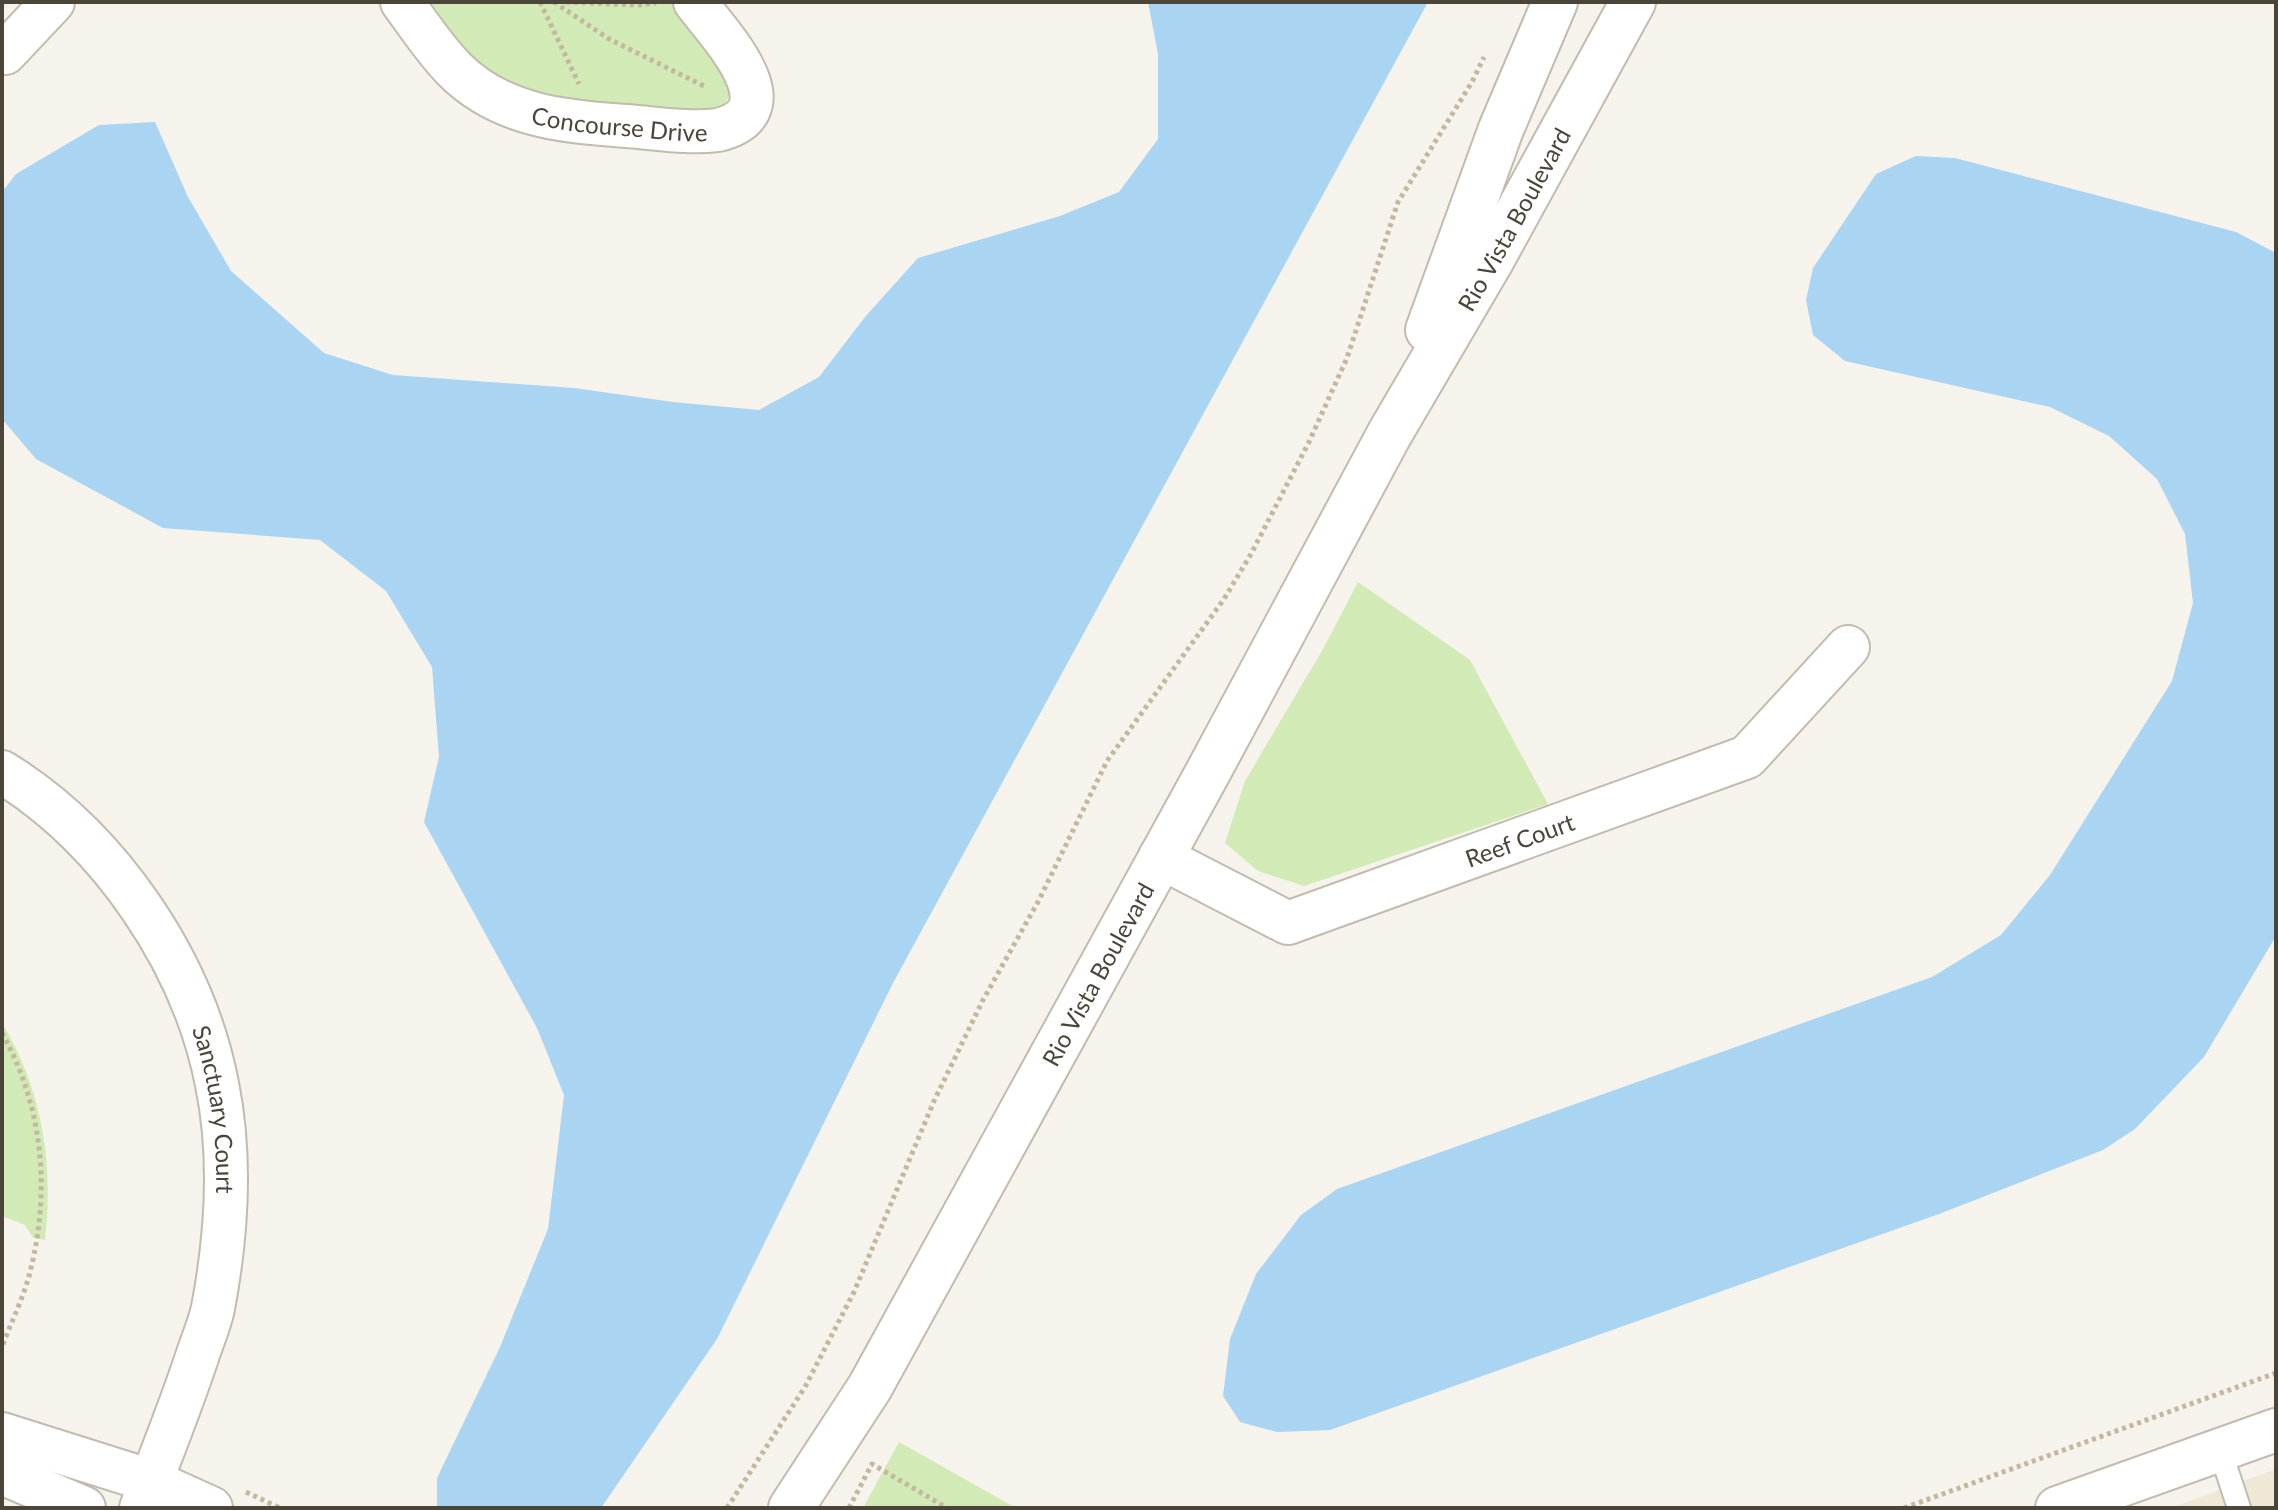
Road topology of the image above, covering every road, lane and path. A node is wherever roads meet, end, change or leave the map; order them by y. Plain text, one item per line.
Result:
1 (16, 2) edge
2 (53, 2) edge
3 (402, 2) edge
4 (540, 2) edge
5 (554, 2) edge
6 (566, 2) edge
7 (664, 2) edge
8 (695, 2) edge
9 (1555, 2) edge
10 (1633, 2) edge
11 (1485, 55) dead end
12 (3, 56) edge
13 (751, 105) junction
14 (575, 122) junction
15 (1390, 433) junction
16 (1848, 647) dead end
17 (2, 772) edge
18 (1160, 857) junction
19 (2, 1033) edge
20 (2, 1347) edge
21 (2276, 1373) edge
22 (2276, 1430) edge
23 (2, 1434) edge
24 (2220, 1450) junction
25 (2, 1473) edge
26 (146, 1494) edge
27 (84, 1508) edge
28 (211, 1508) edge
29 (727, 1508) edge
30 (791, 1508) edge
31 (849, 1508) edge
32 (947, 1508) edge
33 (1904, 1508) edge
34 (2057, 1508) edge
35 (2239, 1508) edge

1 - 12 street
2 - 12 street
3 - 14 street, Concourse Drive
4 - 14 path
5 - 13 path
6 - 7 path
8 - 13 street
9 - 15 street, Rio Vista Boulevard
10 - 15 street, Rio Vista Boulevard
11 - 29 path
13 - 14 street, Concourse Drive
15 - 18 street, Rio Vista Boulevard
16 - 18 street, Reef Court
17 - 26 street, Sanctuary Court
18 - 30 street, Rio Vista Boulevard
19 - 20 path
21 - 33 path
22 - 24 street
23 - 26 street
24 - 34 street
24 - 35 lane
25 - 27 street
26 - 28 street
31 - 32 path

